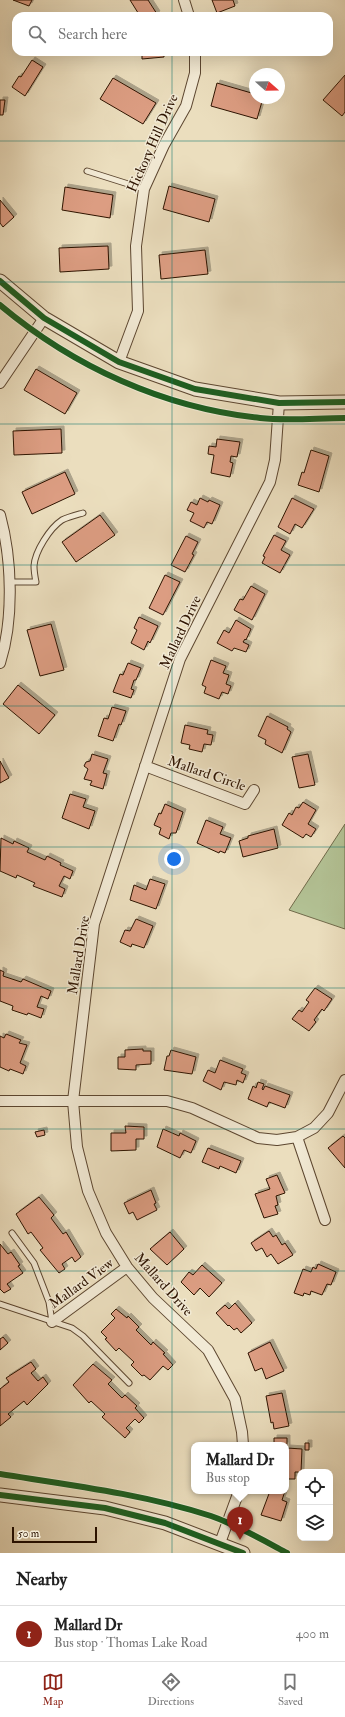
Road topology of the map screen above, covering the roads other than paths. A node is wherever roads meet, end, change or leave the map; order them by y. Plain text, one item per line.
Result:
1 (184, 0) edge
2 (188, 12) edge
3 (195, 56) edge
4 (87, 171) dead end
5 (144, 189) junction
6 (0, 281) edge
7 (44, 318) junction
8 (118, 362) junction
9 (0, 383) edge
10 (345, 402) edge
11 (279, 403) junction
12 (83, 513) dead end
13 (0, 515) edge
14 (9, 582) junction
15 (0, 663) edge
16 (145, 766) junction
17 (254, 790) dead end
18 (345, 1080) edge
19 (0, 1101) edge
20 (72, 1101) junction
21 (297, 1137) junction
22 (325, 1220) dead end
23 (12, 1233) dead end
24 (127, 1267) junction
25 (0, 1304) edge
26 (52, 1322) junction
27 (129, 1383) dead end
28 (242, 1442) edge
29 (238, 1494) edge
30 (0, 1495) edge
31 (220, 1543) junction
32 (243, 1553) edge

1 - 2 street
3 - 5 street, Hickory Hill Drive
4 - 5 lane
5 - 8 street, Hickory Hill Drive
6 - 7 street
7 - 8 street
7 - 9 street
8 - 11 street
10 - 11 street
11 - 16 street, Mallard Drive
12 - 14 lane
13 - 14 street
14 - 15 street
16 - 17 street, Mallard Circle
16 - 20 street, Mallard Drive
18 - 21 street
19 - 20 street
20 - 21 street
20 - 24 street, Mallard Drive
21 - 22 street
23 - 26 lane
24 - 26 street, Mallard View
24 - 28 street, Mallard Drive
25 - 26 lane
26 - 27 lane
29 - 31 street
30 - 31 street
31 - 32 street

